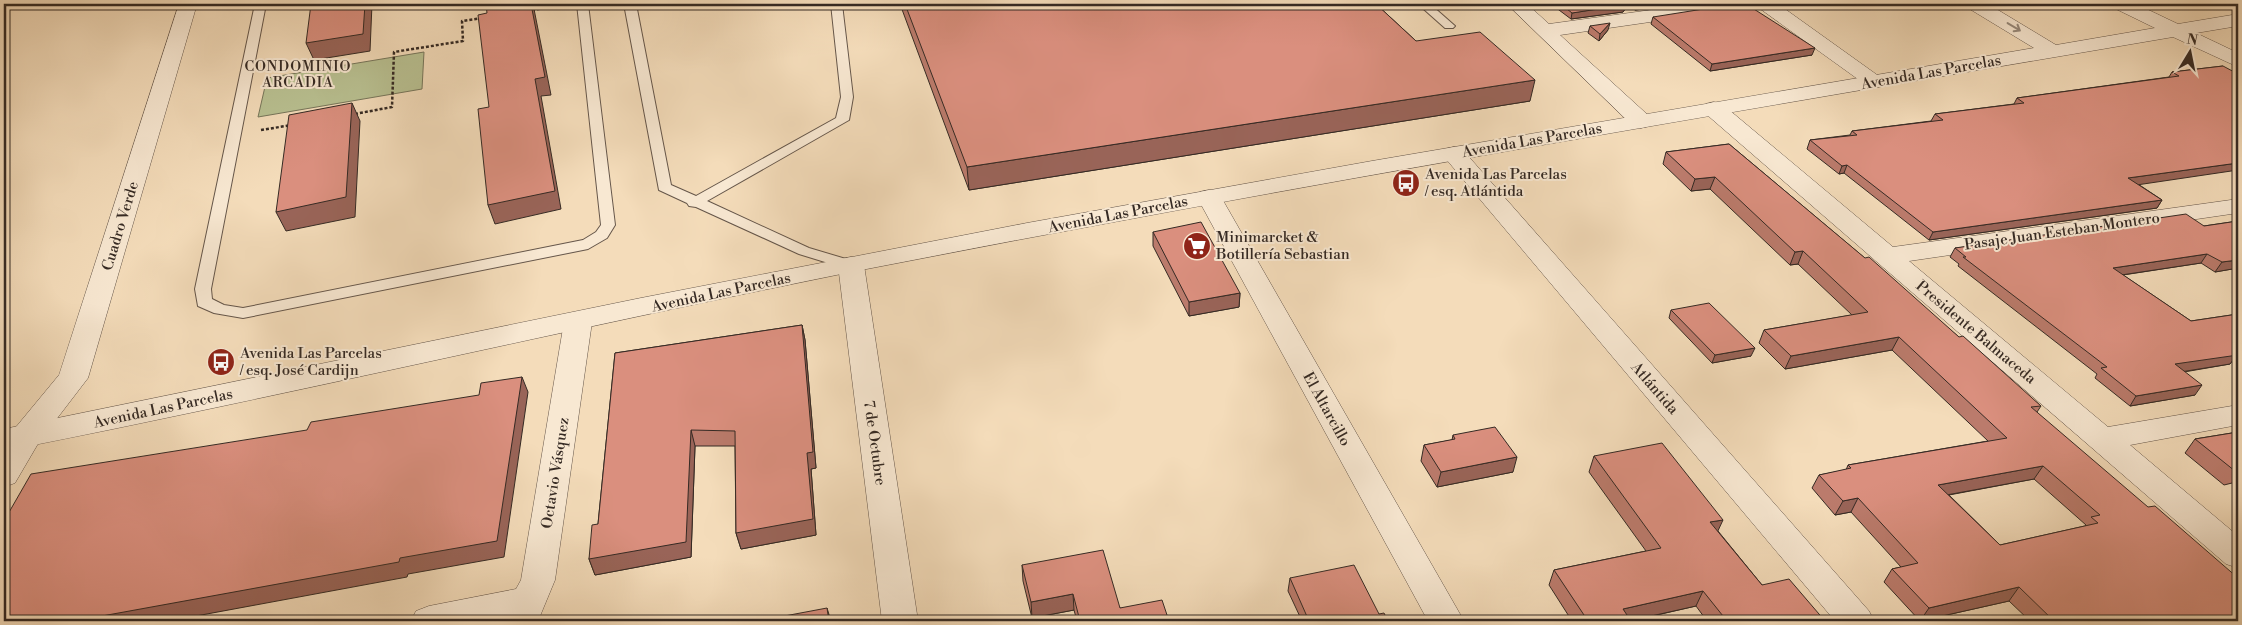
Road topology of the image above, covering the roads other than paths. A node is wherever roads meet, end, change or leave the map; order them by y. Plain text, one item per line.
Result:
1 (188, 4) edge
2 (260, 4) edge
3 (582, 4) edge
4 (630, 4) edge
5 (837, 4) edge
6 (1423, 4) edge
7 (1516, 4) edge
8 (1733, 4) edge
9 (1766, 4) edge
10 (1975, 4) edge
11 (2121, 4) edge
12 (2238, 20) edge
13 (1449, 26) dead end
14 (1545, 31) junction
15 (2176, 31) junction
16 (2053, 51) junction
17 (2238, 61) edge
18 (1873, 81) junction
19 (1714, 109) junction
20 (1641, 120) junction
21 (1454, 154) junction
22 (1209, 197) junction
23 (694, 203) junction
24 (2238, 206) edge
25 (1886, 256) junction
26 (851, 265) junction
27 (578, 322) junction
28 (2238, 415) edge
29 (16, 437) edge
30 (2101, 439) junction
31 (4, 475) edge
32 (2238, 555) edge
33 (524, 611) edge
34 (429, 621) edge
35 (900, 621) edge
36 (1446, 621) edge
37 (1856, 621) edge

1 - 29 street, Cuadro Verde
2 - 3 lane
4 - 23 lane
5 - 23 lane
6 - 13 lane
7 - 14 street
8 - 14 street
9 - 18 street
10 -> 16 street
11 - 15 street
12 - 15 street, Avenida Las Parcelas
14 - 20 street
15 - 16 street, Avenida Las Parcelas
15 - 17 street
16 - 18 street, Avenida Las Parcelas
18 - 19 street, Avenida Las Parcelas
19 - 20 street, Avenida Las Parcelas
19 - 25 street, Presidente Balmaceda
20 - 21 street, Avenida Las Parcelas
21 - 22 street, Avenida Las Parcelas
21 - 37 street, Atlántida
22 - 26 street, Avenida Las Parcelas
22 - 36 street, El Altarcillo
23 - 26 lane
24 - 25 street, Pasaje Juan Esteban Montero
25 - 30 street, Presidente Balmaceda
26 - 27 street, Avenida Las Parcelas
26 - 35 street, 7 de Octubre
27 - 29 street, Avenida Las Parcelas
27 - 33 street, Octavio Vásquez
28 - 30 street
29 - 31 street, Cuadro Verde
30 - 32 street, Presidente Balmaceda
33 - 34 street

